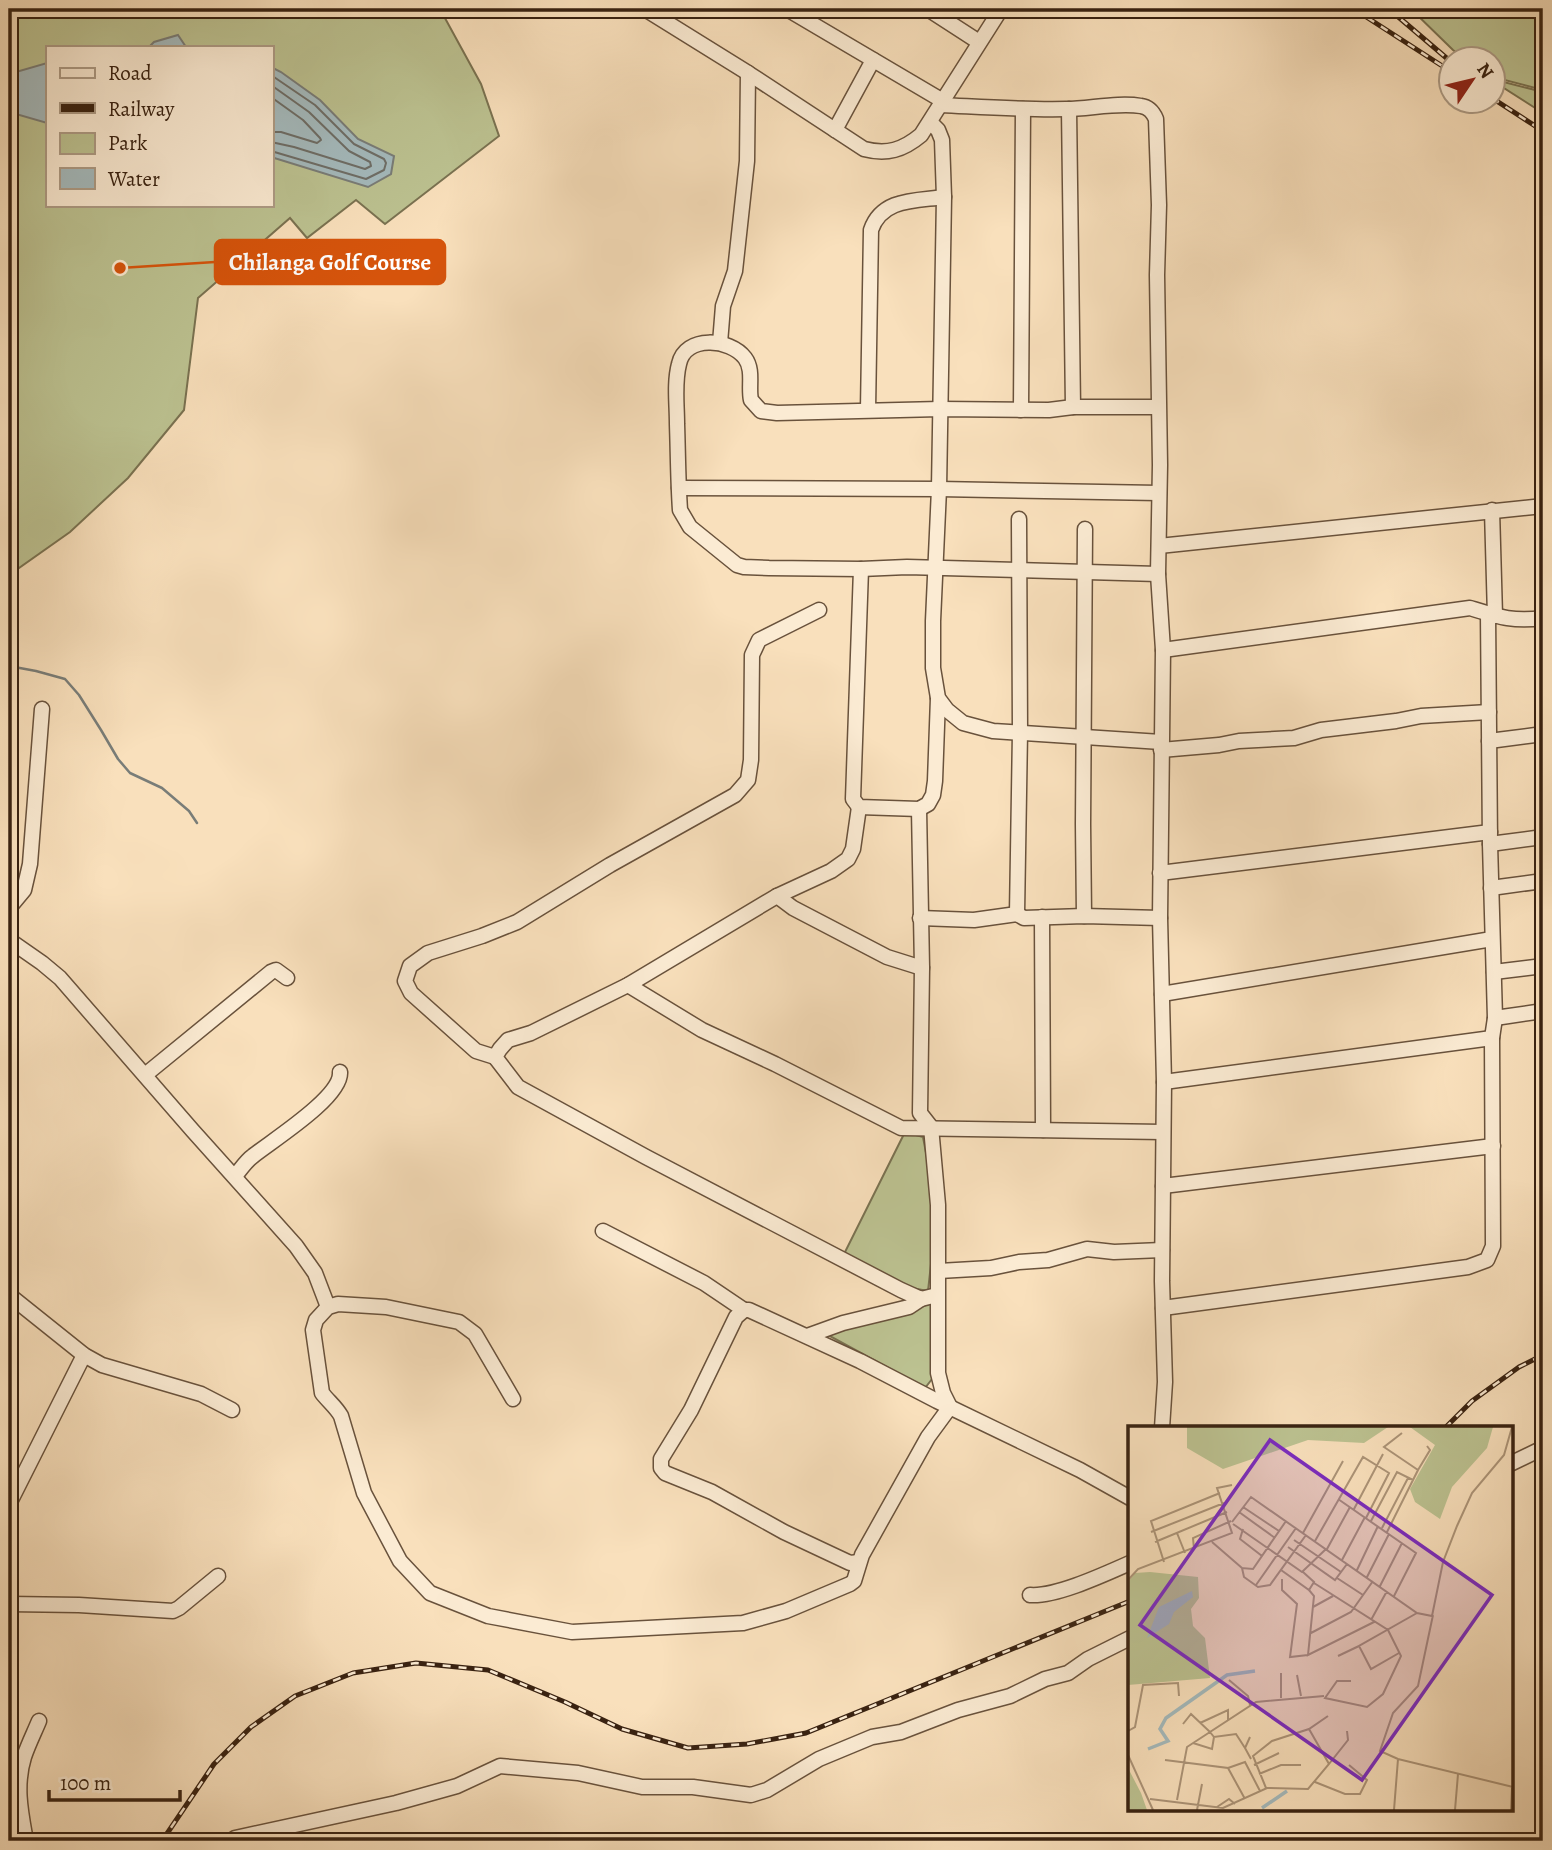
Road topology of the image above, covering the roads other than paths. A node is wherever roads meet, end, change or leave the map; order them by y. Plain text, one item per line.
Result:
1 (645, 9) edge
2 (787, 9) edge
3 (928, 9) edge
4 (1002, 9) edge
5 (979, 42) junction
6 (873, 60) junction
7 (748, 73) junction
8 (942, 103) junction
9 (1023, 109) junction
10 (1069, 109) junction
11 (930, 122) junction
12 (835, 130) junction
13 (944, 197) junction
14 (720, 343) junction
15 (1073, 407) junction
16 (1158, 407) junction
17 (940, 409) junction
18 (868, 410) junction
19 (1021, 410) junction
20 (679, 488) junction
21 (939, 489) junction
22 (1159, 493) junction
23 (1543, 506) edge
24 (1492, 510) junction
25 (1019, 519) dead end
26 (1085, 529) dead end
27 (1158, 546) junction
28 (936, 568) junction
29 (861, 569) junction
30 (1020, 571) junction
31 (1085, 572) junction
32 (1158, 573) junction
33 (819, 610) dead end
34 (1492, 615) junction
35 (1543, 618) edge
36 (1163, 650) junction
37 (939, 698) junction
38 (42, 709) dead end
39 (1489, 712) junction
40 (1020, 732) junction
41 (1543, 734) edge
42 (1083, 737) junction
43 (1489, 741) junction
44 (1161, 746) junction
45 (859, 807) junction
46 (919, 809) junction
47 (1543, 837) edge
48 (1490, 838) junction
49 (1160, 873) junction
50 (1543, 881) edge
51 (1491, 888) junction
52 (777, 896) junction
53 (9, 908) edge
54 (1017, 914) junction
55 (1084, 916) junction
56 (1042, 917) junction
57 (920, 918) junction
58 (1160, 918) junction
59 (1492, 939) junction
60 (9, 940) edge
61 (1543, 966) edge
62 (922, 968) junction
63 (1494, 972) junction
64 (287, 978) dead end
65 (628, 985) junction
66 (1162, 994) junction
67 (1543, 1011) edge
68 (1495, 1018) junction
69 (1492, 1038) junction
70 (495, 1057) junction
71 (340, 1072) dead end
72 (145, 1075) junction
73 (1164, 1082) junction
74 (931, 1128) junction
75 (1043, 1130) junction
76 (1163, 1132) junction
77 (1493, 1146) junction
78 (234, 1176) junction
79 (1163, 1186) junction
80 (603, 1231) dead end
81 (1162, 1250) junction
82 (939, 1271) junction
83 (9, 1295) edge
84 (937, 1295) junction
85 (921, 1298) junction
86 (328, 1307) junction
87 (1163, 1308) junction
88 (744, 1310) junction
89 (807, 1336) junction
90 (83, 1355) junction
91 (513, 1399) dead end
92 (950, 1407) junction
93 (232, 1410) dead end
94 (1162, 1426) edge
95 (1543, 1448) edge
96 (1514, 1461) edge
97 (1128, 1497) edge
98 (9, 1504) edge
99 (859, 1562) junction
100 (1128, 1564) edge
101 (218, 1576) dead end
102 (1030, 1595) dead end
103 (9, 1604) edge
104 (1128, 1639) edge
105 (39, 1721) dead end
106 (26, 1841) edge
107 (231, 1841) edge

1 - 7 street
2 - 6 street
3 - 5 street
4 - 5 street
5 - 8 street
6 - 8 street
6 - 12 street
7 - 12 street
7 - 14 street
8 - 9 street
8 - 11 street
9 - 10 street
9 - 19 street
10 - 15 street
10 - 16 street
11 - 12 street
11 - 13 street
13 - 17 street
13 - 18 street
14 - 18 street
14 - 20 street
15 - 16 street
15 - 19 street
16 - 22 street
17 - 18 street
17 - 19 street
17 - 21 street
20 - 21 street
20 - 29 street
21 - 22 street
21 - 28 street
22 - 27 street
23 - 24 street
24 - 27 street
24 - 34 street
25 - 30 street
26 - 31 street
27 - 32 street
28 - 29 street
28 - 30 street
28 - 37 street
29 - 45 street
30 - 31 street
30 - 40 street
31 - 32 street
31 - 42 street
32 - 36 street
33 - 70 street
34 - 35 street
34 - 36 street
34 - 39 street
36 - 44 street
37 - 40 street
37 - 46 street
38 - 53 street
39 - 43 street
39 - 44 street
40 - 42 street
40 - 54 street
41 - 43 street
42 - 44 street
42 - 55 street
43 - 48 street
44 - 49 street
45 - 46 street
45 - 52 street
46 - 57 street
47 - 48 street
48 - 49 street
48 - 51 street
49 - 58 street
50 - 51 street
51 - 59 street
52 - 62 street
52 - 65 street
54 - 56 street
54 - 57 street
55 - 56 street
55 - 58 street
56 - 75 street
57 - 62 street
58 - 66 street
59 - 63 street
59 - 66 street
60 - 72 street
61 - 63 street
62 - 74 street
63 - 68 street
64 - 72 street
65 - 70 street
65 - 74 street
66 - 73 street
67 - 68 street
68 - 69 street
69 - 73 street
69 - 77 street
70 - 85 street
71 - 78 street
72 - 78 street
73 - 76 street
74 - 75 street
74 - 82 street
75 - 76 street
76 - 79 street
77 - 79 street
77 - 87 street
78 - 86 street
79 - 81 street
80 - 88 street
81 - 82 street
81 - 87 street
82 - 84 street
83 - 90 street
84 - 85 street
84 - 92 street
85 - 89 street
86 - 91 street
86 - 99 street
87 - 94 street
88 - 89 street
88 - 99 street
89 - 92 street
90 - 93 street
90 - 98 street
92 - 97 street
92 - 99 street
95 - 96 street
100 - 102 street
101 - 103 street
104 - 107 street
105 - 106 street

